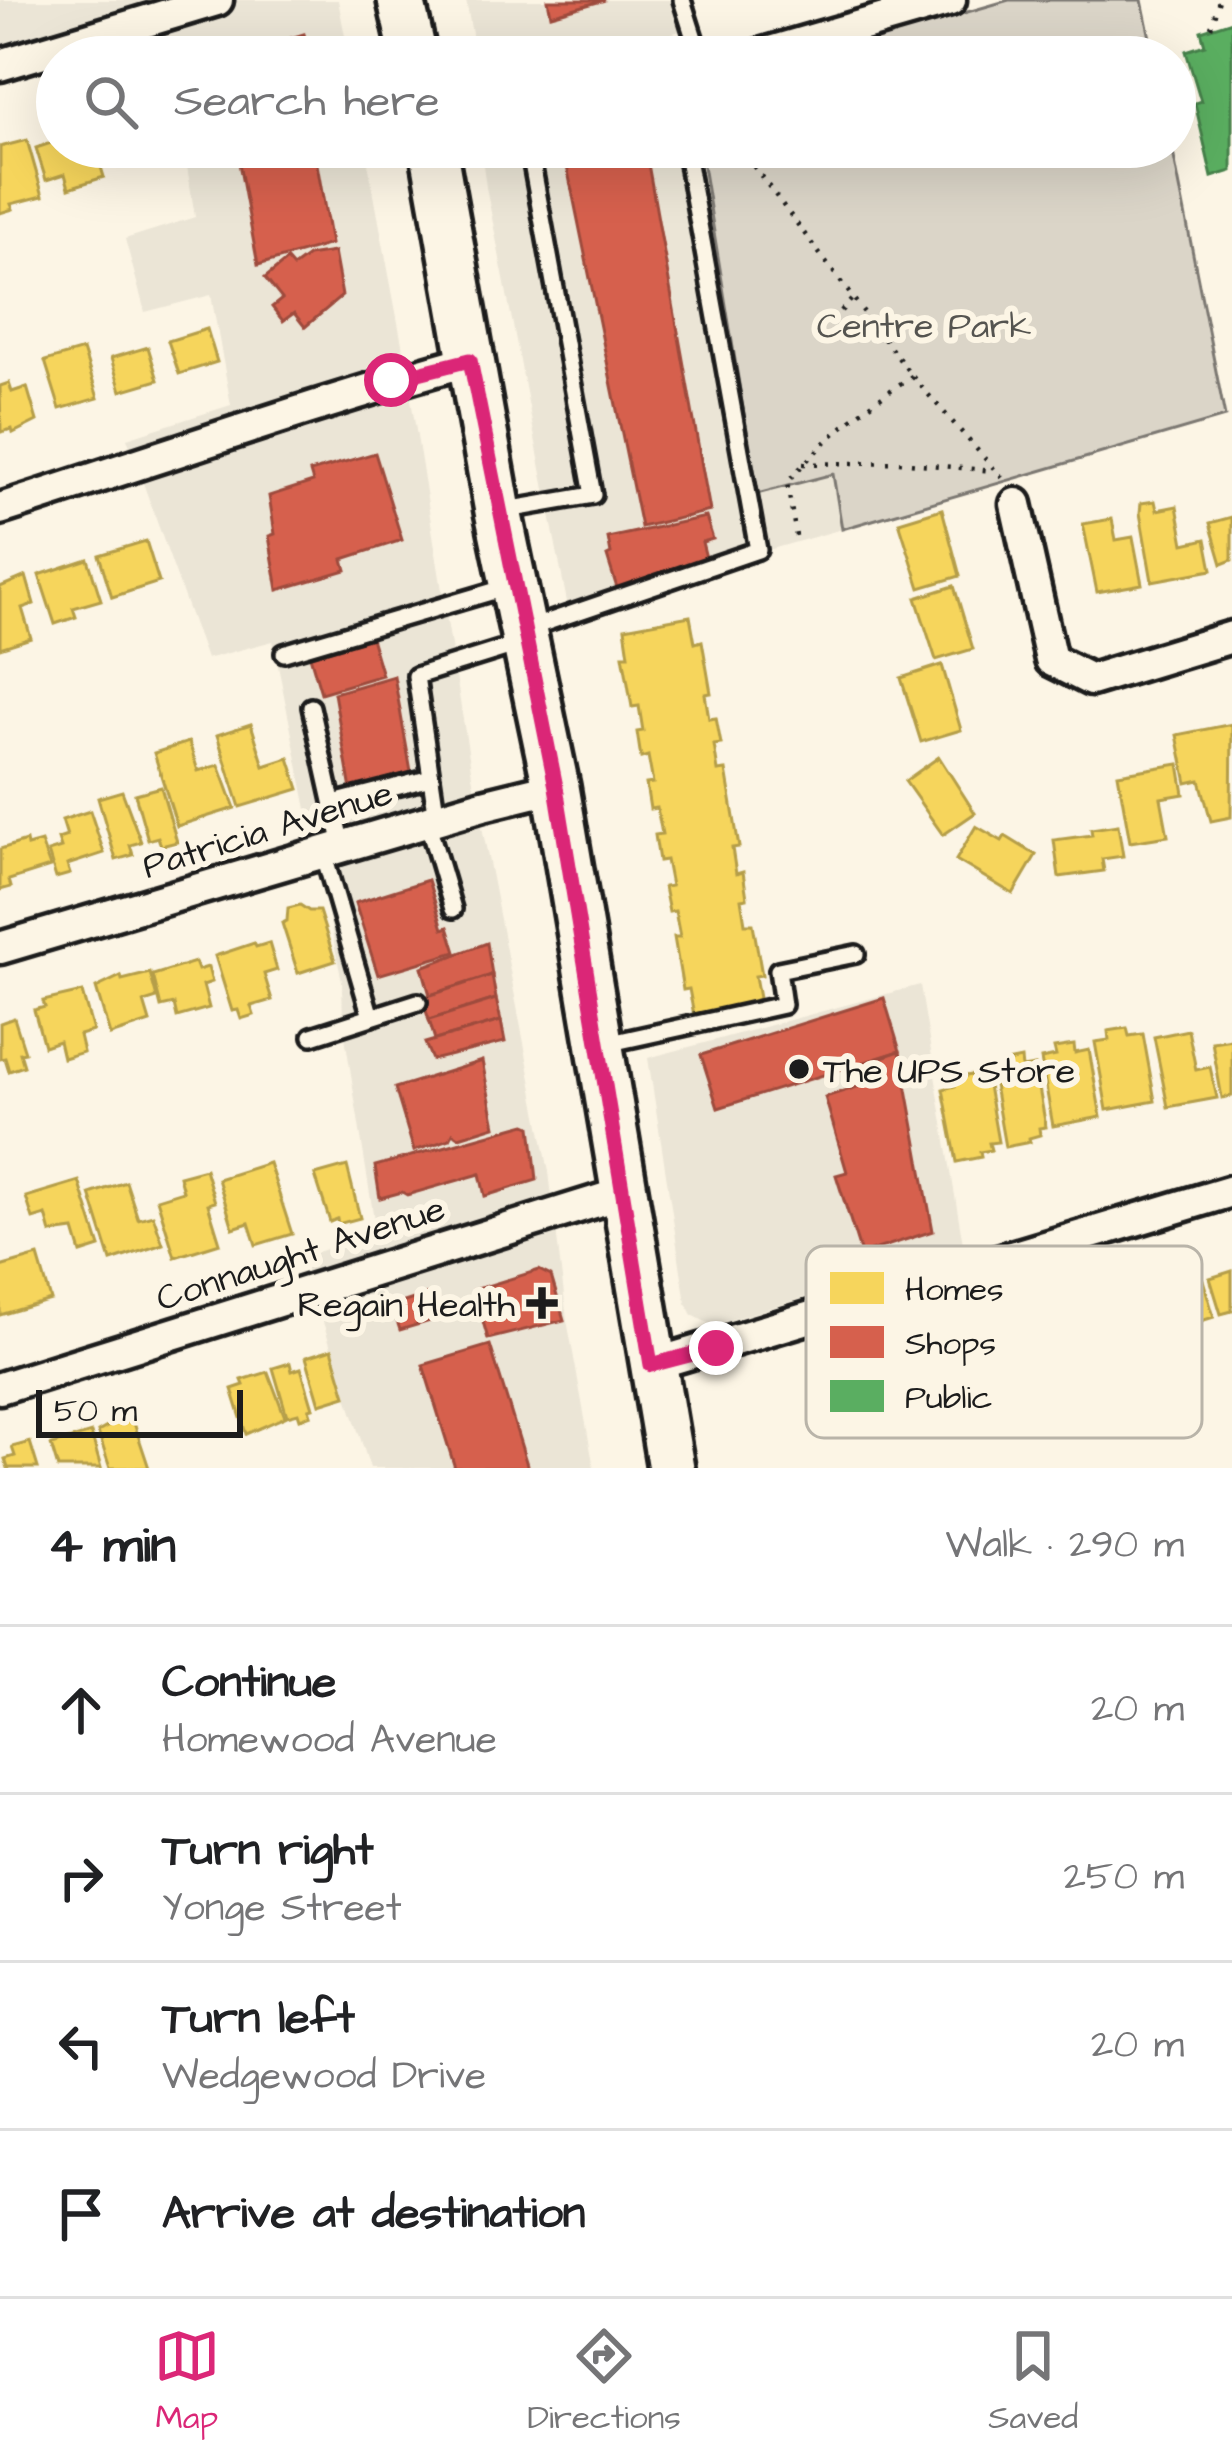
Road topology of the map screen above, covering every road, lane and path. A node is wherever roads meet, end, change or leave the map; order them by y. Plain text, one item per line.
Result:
1 (217, 0) edge
2 (401, 0) edge
3 (682, 0) edge
4 (950, 0) edge
5 (1219, 0) edge
6 (1211, 27) dead end
7 (97, 36) edge
8 (409, 36) edge
9 (693, 36) edge
10 (826, 36) edge
11 (36, 54) edge
12 (0, 65) edge
13 (437, 168) edge
14 (533, 168) edge
15 (689, 168) edge
16 (755, 168) edge
17 (854, 297) junction
18 (841, 311) dead end
19 (470, 360) junction
20 (912, 376) junction
21 (803, 464) junction
22 (997, 471) junction
23 (1016, 504) joint
24 (0, 508) edge
25 (498, 511) junction
26 (796, 536) dead end
27 (515, 585) junction
28 (526, 636) junction
29 (1232, 637) edge
30 (284, 653) dead end
31 (311, 707) dead end
32 (431, 778) junction
33 (556, 787) junction
34 (333, 803) junction
35 (432, 820) junction
36 (333, 849) junction
37 (453, 909) dead end
38 (0, 948) edge
39 (856, 954) dead end
40 (418, 1002) dead end
41 (371, 1017) junction
42 (312, 1036) dead end
43 (598, 1046) junction
44 (1232, 1191) edge
45 (623, 1192) junction
46 (1048, 1246) edge
47 (806, 1319) edge
48 (651, 1365) junction
49 (0, 1388) edge
50 (671, 1468) edge

1 - 7 street
2 - 8 main road
3 - 9 lane
4 - 10 street
5 - 6 path
11 - 12 street
13 - 19 main road
14 - 25 lane
15 - 28 lane
16 - 17 path
17 - 18 path
17 - 20 path
19 - 24 street
19 - 25 main road
20 - 21 path
20 - 22 path
21 - 22 path
21 - 26 path
22 - 23 path
23 - 29 street
25 - 27 main road
27 - 28 main road
27 - 30 lane
28 - 32 lane
28 - 33 main road
31 - 34 lane
32 - 34 lane
32 - 35 lane
33 - 35 street, Patricia Avenue
33 - 43 main road
34 - 36 lane
35 - 36 street, Patricia Avenue
35 - 37 lane
36 - 38 street, Patricia Avenue
36 - 41 lane
39 - 43 lane
40 - 41 lane
41 - 42 lane
43 - 45 main road
44 - 46 street
45 - 48 main road
45 - 49 street, Connaught Avenue
47 - 48 street
48 - 50 main road

